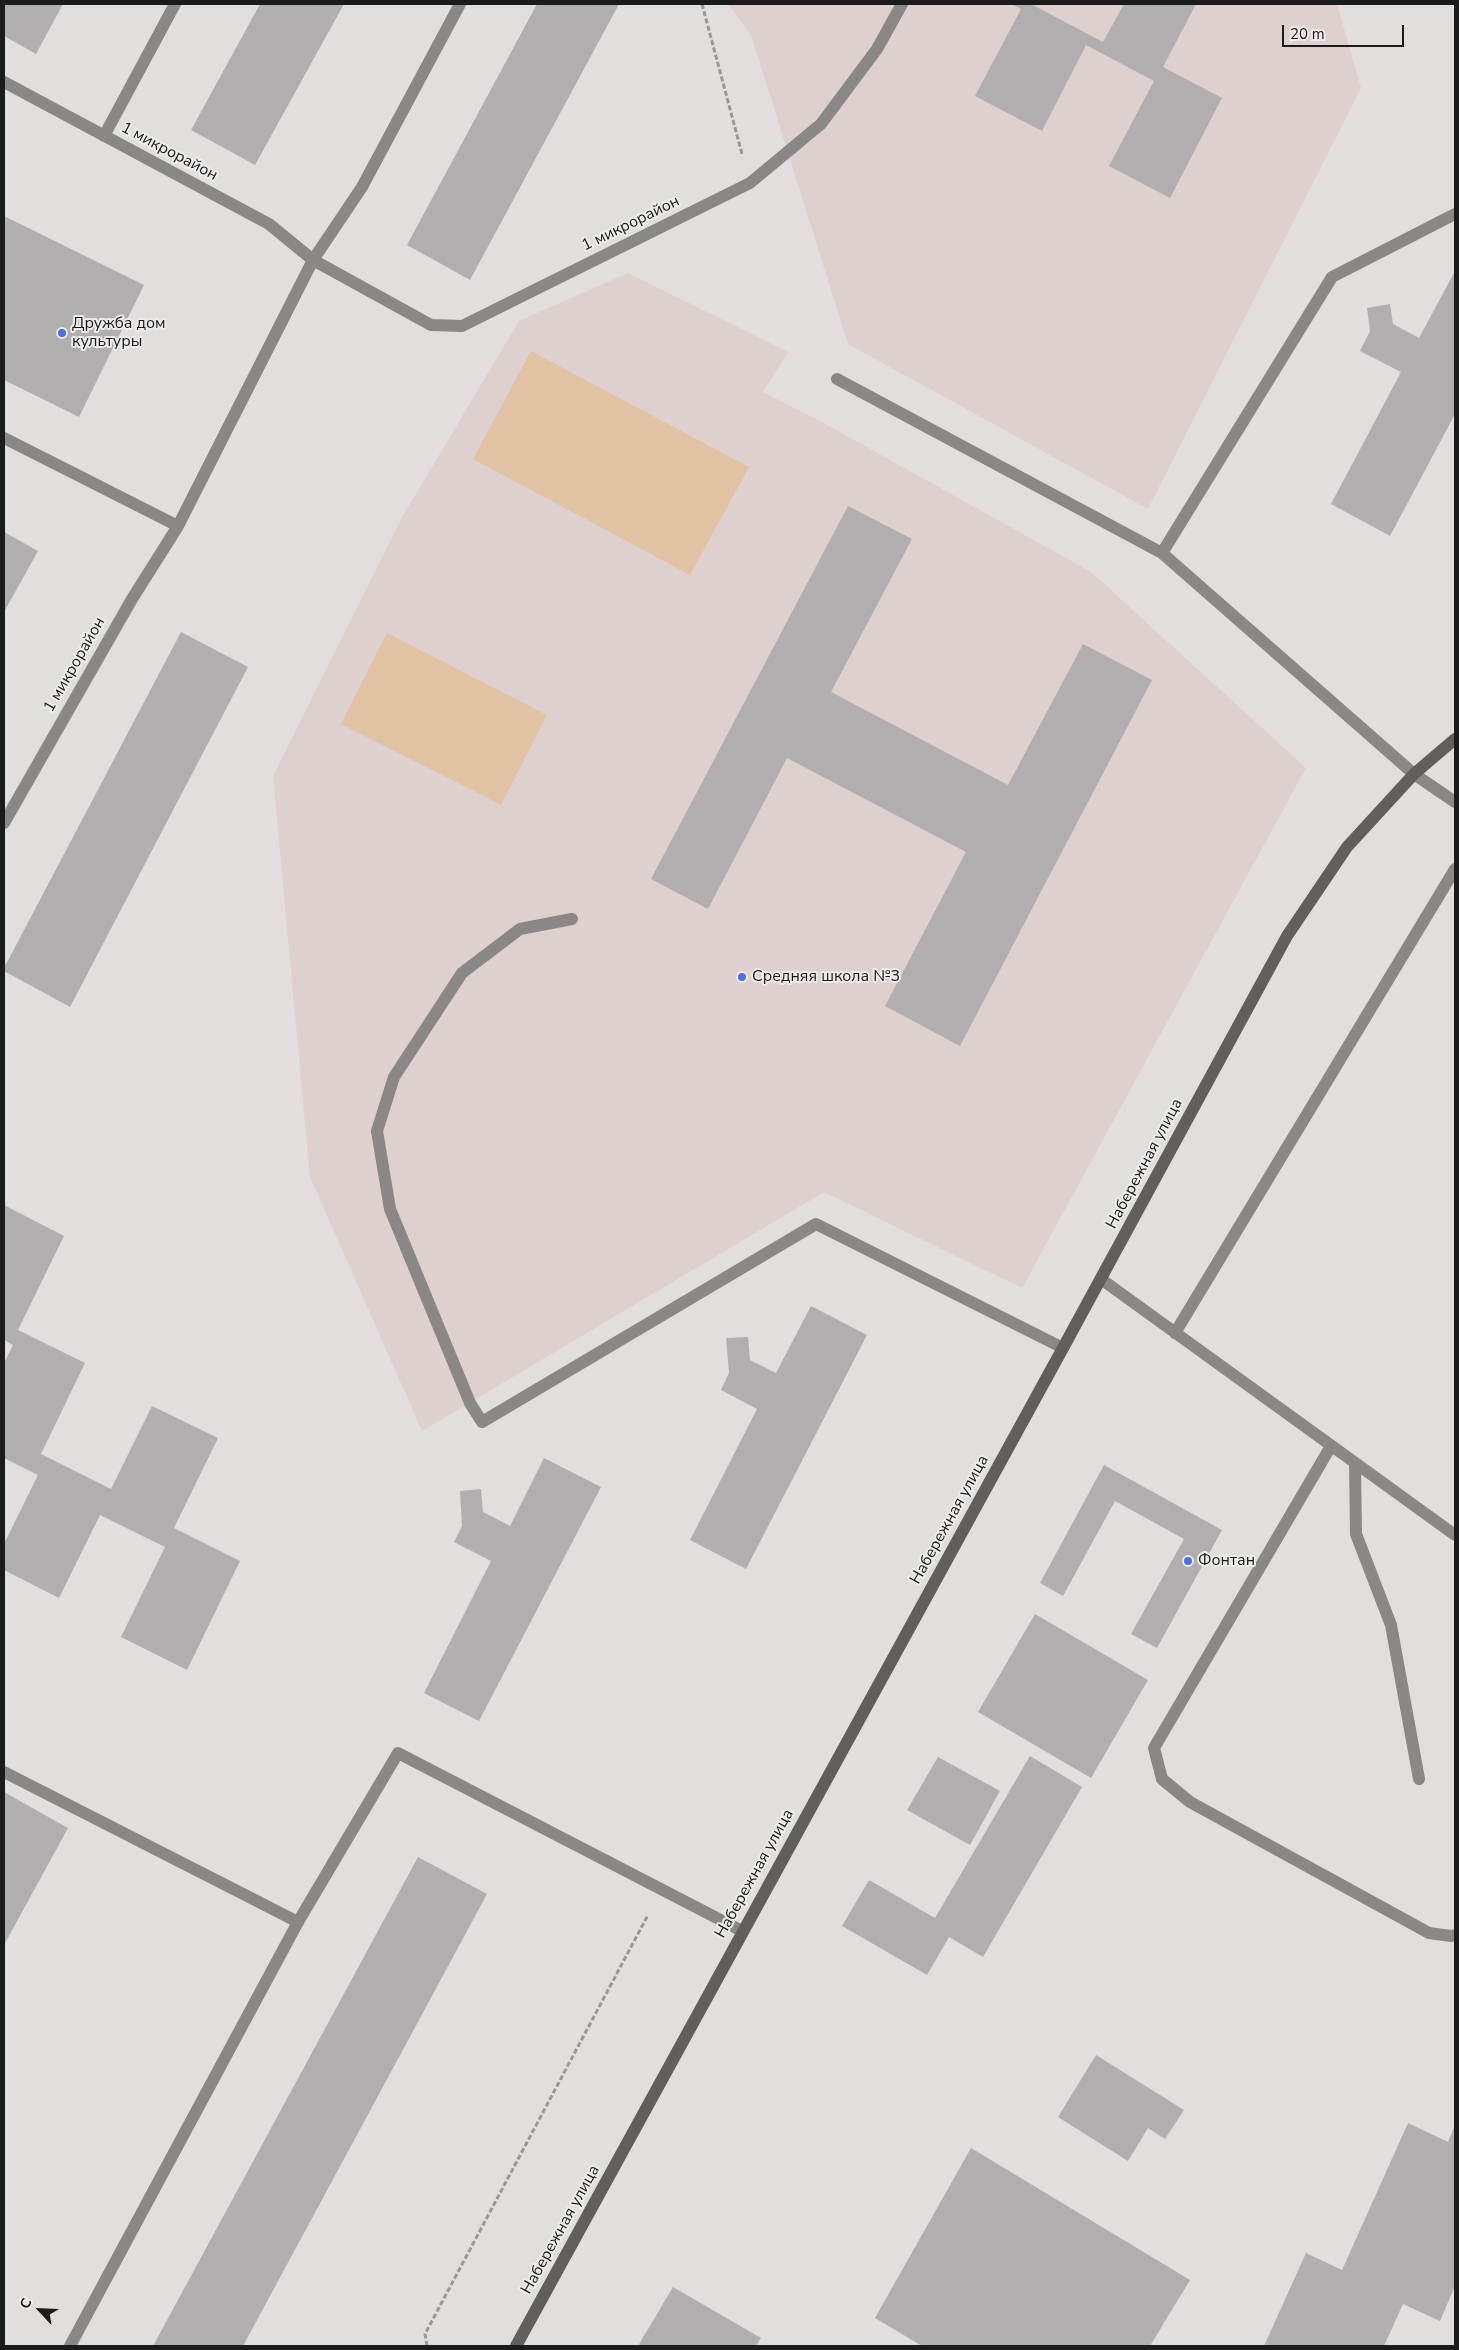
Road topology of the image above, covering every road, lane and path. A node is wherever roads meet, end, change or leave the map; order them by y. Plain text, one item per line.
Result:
1 (175, 4) edge
2 (460, 4) edge
3 (702, 4) edge
4 (902, 4) edge
5 (4, 82) edge
6 (104, 136) junction
7 (750, 183) junction
8 (1455, 214) edge
9 (314, 260) junction
10 (837, 379) dead end
11 (4, 438) edge
12 (178, 526) junction
13 (1162, 553) junction
14 (1455, 739) edge
15 (1414, 774) junction
16 (1455, 802) edge
17 (4, 823) edge
18 (1455, 869) edge
19 (572, 919) dead end
20 (1101, 1279) junction
21 (1175, 1333) junction
22 (1064, 1348) junction
23 (1330, 1446) junction
24 (1355, 1464) junction
25 (1455, 1535) edge
26 (4, 1772) edge
27 (1419, 1779) dead end
28 (662, 1890) junction
29 (298, 1922) junction
30 (742, 1931) junction
31 (1455, 1935) edge
32 (70, 2346) edge
33 (426, 2346) edge
34 (516, 2346) edge

1 - 6 street
2 - 9 street, 1 микрорайон
3 - 7 path
4 - 7 street, 1 микрорайон
5 - 6 street, 1 микрорайон
6 - 9 street, 1 микрорайон
7 - 9 street, 1 микрорайон
8 - 13 street
9 - 12 street, 1 микрорайон
10 - 13 street
11 - 12 street
12 - 17 street, 1 микрорайон
13 - 15 street
14 - 15 street, Набережная улица
15 - 16 street
15 - 20 street, Набережная улица
18 - 21 street
19 - 22 street
20 - 21 street
20 - 22 street, Набережная улица
21 - 23 street
22 - 30 street, Набережная улица
23 - 24 street
23 - 31 street
24 - 25 street
24 - 27 street
26 - 29 street
28 - 29 street
28 - 30 street
28 - 33 path
29 - 32 street
30 - 34 street, Набережная улица

